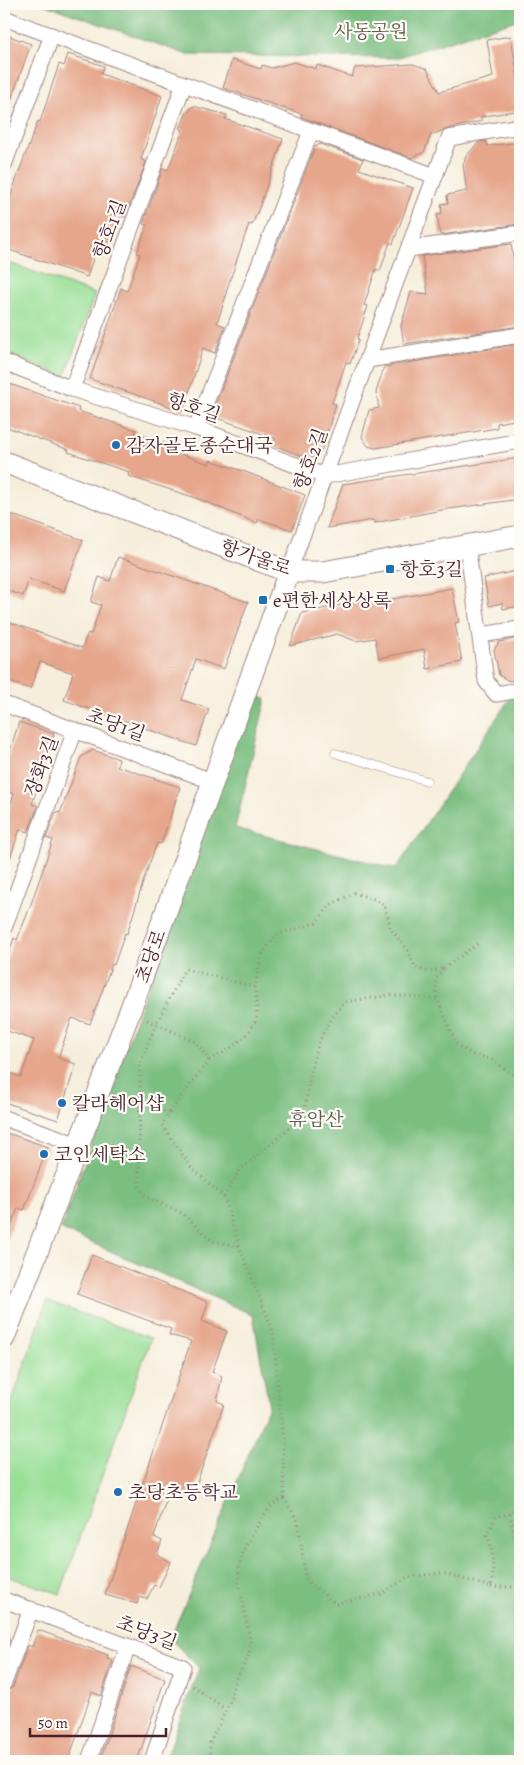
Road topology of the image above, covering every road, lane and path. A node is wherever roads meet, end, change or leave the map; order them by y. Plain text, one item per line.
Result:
1 (4, 18) edge
2 (52, 36) junction
3 (184, 84) junction
4 (520, 126) edge
5 (311, 131) junction
6 (4, 165) edge
7 (435, 176) junction
8 (520, 233) edge
9 (408, 250) junction
10 (520, 335) edge
11 (368, 360) junction
12 (4, 362) edge
13 (72, 389) junction
14 (196, 428) junction
15 (520, 440) edge
16 (4, 462) edge
17 (325, 476) junction
18 (520, 536) edge
19 (467, 545) junction
20 (289, 572) junction
21 (520, 628) edge
22 (480, 636) junction
23 (520, 690) edge
24 (4, 704) edge
25 (75, 730) junction
26 (335, 753) dead end
27 (427, 780) dead end
28 (214, 782) junction
29 (4, 928) edge
30 (479, 943) dead end
31 (444, 968) junction
32 (255, 987) junction
33 (437, 999) junction
34 (130, 1011) junction
35 (156, 1024) junction
36 (209, 1060) junction
37 (520, 1080) edge
38 (140, 1103) junction
39 (169, 1113) junction
40 (4, 1118) edge
41 (78, 1145) junction
42 (224, 1197) junction
43 (239, 1246) junction
44 (4, 1338) edge
45 (520, 1495) edge
46 (284, 1498) junction
47 (510, 1514) junction
48 (490, 1587) junction
49 (519, 1588) edge
50 (4, 1600) edge
51 (31, 1609) junction
52 (128, 1646) junction
53 (179, 1681) junction
54 (4, 1683) edge
55 (224, 1709) junction
56 (89, 1761) edge
57 (152, 1761) edge
58 (210, 1761) edge

1 - 2 street
2 - 3 street
2 - 6 street
3 - 5 street
3 - 13 street, 항호1길
4 - 7 street, 항호2길
5 - 7 street
5 - 14 street
7 - 9 street, 항호2길
8 - 9 street
9 - 11 street, 항호2길
10 - 11 street
11 - 17 street, 항호2길
12 - 13 street, 항호길
13 - 14 street, 항호길
14 - 17 street, 항호길
15 - 17 street
16 - 20 street, 항가울로
17 - 20 street, 항호2길
18 - 19 street, 항가울로
19 - 20 street, 항가울로
19 - 22 street
20 - 28 street, 초당로
21 - 22 street
22 - 23 street
24 - 25 street, 초당1길
25 - 28 street, 초당1길
25 - 29 street, 장화3길
26 - 27 lane
28 - 34 street, 초당로
30 - 31 path
31 - 32 path
31 - 33 path
32 - 35 path
32 - 36 path
33 - 37 path
33 - 42 path
34 - 35 path
34 - 41 street, 초당로
35 - 36 path
35 - 38 path
36 - 39 path
38 - 39 path
38 - 43 path
39 - 42 path
40 - 41 street
41 - 44 street, 초당로
42 - 43 path
43 - 46 path
45 - 47 path
46 - 48 path
46 - 55 path
47 - 48 path
47 - 49 path
48 - 49 path
50 - 51 street, 초당3길
51 - 52 street, 초당3길
51 - 54 street
52 - 53 street, 초당3길
52 - 56 street
53 - 55 path
53 - 57 street, 초당3길
55 - 58 path

